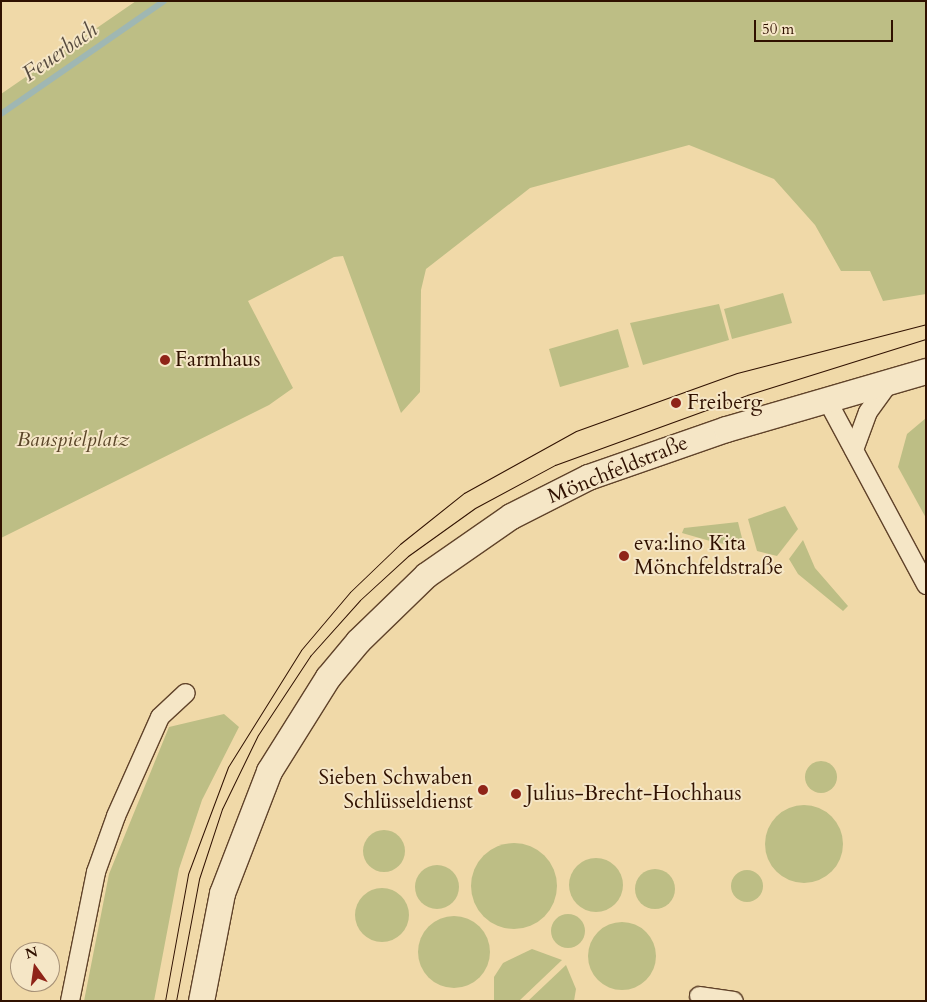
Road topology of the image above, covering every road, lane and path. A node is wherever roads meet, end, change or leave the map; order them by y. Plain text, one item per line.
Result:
1 (926, 372) edge
2 (890, 382) junction
3 (827, 400) junction
4 (854, 450) junction
5 (926, 585) edge
6 (186, 693) dead end
7 (699, 996) dead end
8 (70, 1001) edge
9 (201, 1001) edge
10 (734, 1001) edge

1 - 2 main road, Mönchfeldstraße
2 - 3 main road, Mönchfeldstraße
2 - 4 street
3 - 4 street
3 - 9 main road, Mönchfeldstraße
4 - 5 street
6 - 8 street
7 - 10 street

